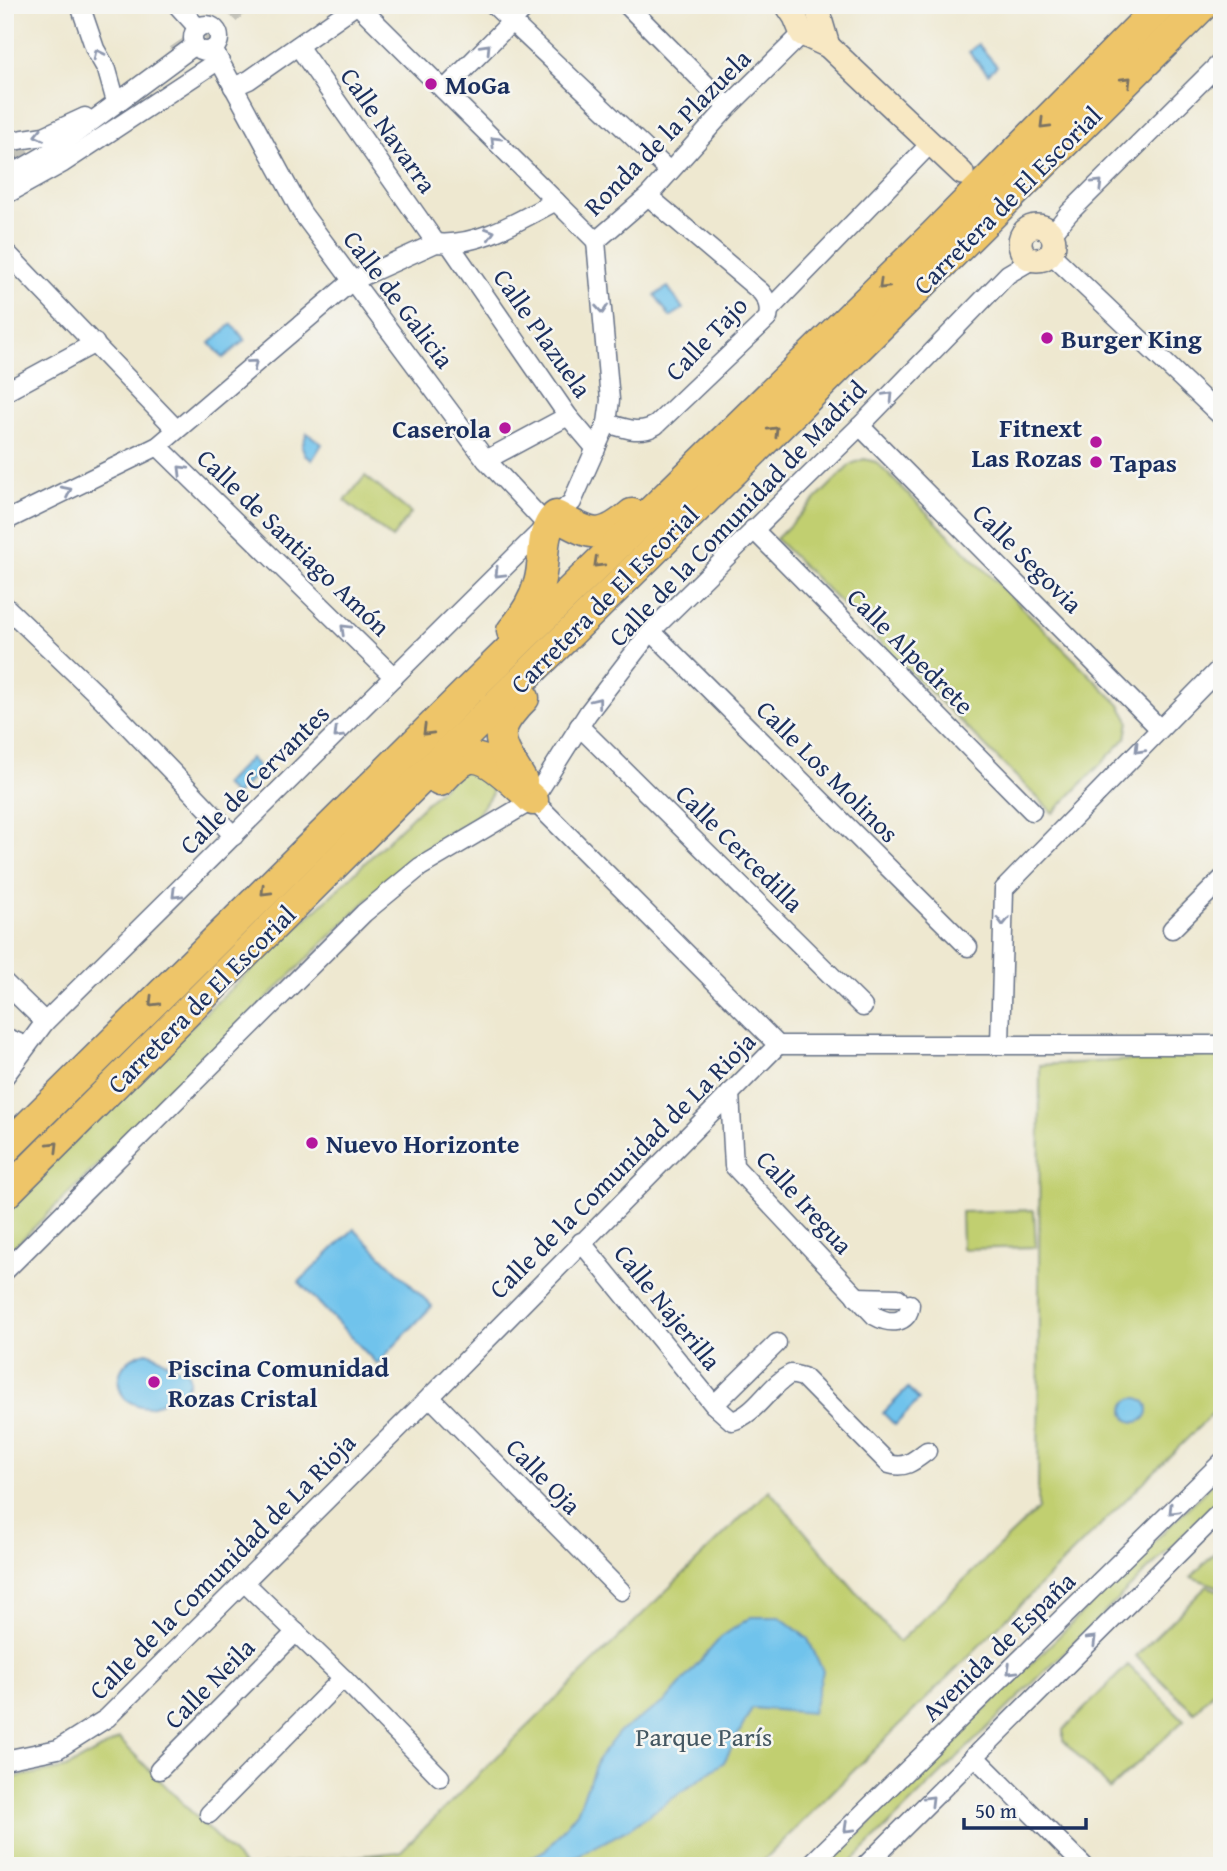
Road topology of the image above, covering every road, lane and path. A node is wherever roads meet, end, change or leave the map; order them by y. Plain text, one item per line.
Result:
1 (80, 5) edge
2 (177, 5) edge
3 (357, 5) edge
4 (494, 5) edge
5 (528, 5) edge
6 (627, 5) edge
7 (787, 5) edge
8 (816, 5) edge
9 (1161, 5) edge
10 (1203, 5) edge
11 (510, 22) junction
12 (802, 34) junction
13 (206, 45) junction
14 (298, 46) junction
15 (828, 46) junction
16 (1222, 61) edge
17 (233, 87) junction
18 (444, 90) junction
19 (116, 102) junction
20 (728, 107) junction
21 (7, 136) edge
22 (932, 143) junction
23 (6, 168) edge
24 (669, 171) junction
25 (962, 173) dead end
26 (5, 195) edge
27 (648, 196) junction
28 (556, 201) junction
29 (1015, 225) dead end
30 (596, 241) junction
31 (443, 244) junction
32 (1045, 249) junction
33 (5, 251) edge
34 (352, 281) junction
35 (770, 309) junction
36 (95, 343) junction
37 (777, 388) junction
38 (5, 392) edge
39 (568, 416) junction
40 (1222, 417) edge
41 (607, 424) junction
42 (860, 426) junction
43 (176, 429) junction
44 (158, 446) junction
45 (596, 449) junction
46 (486, 460) junction
47 (733, 471) junction
48 (552, 520) junction
49 (5, 521) edge
50 (753, 529) junction
51 (5, 606) edge
52 (651, 631) junction
53 (1222, 666) edge
54 (394, 677) junction
55 (476, 683) junction
56 (579, 726) junction
57 (1159, 728) junction
58 (533, 800) junction
59 (1032, 811) dead end
60 (234, 836) junction
61 (1222, 879) edge
62 (1172, 929) dead end
63 (968, 947) dead end
64 (5, 983) edge
65 (204, 997) junction
66 (863, 1007) dead end
67 (45, 1022) junction
68 (5, 1037) edge
69 (778, 1045) junction
70 (1000, 1045) junction
71 (1222, 1045) edge
72 (26, 1046) junction
73 (5, 1076) edge
74 (730, 1093) junction
75 (5, 1149) edge
76 (5, 1194) edge
77 (581, 1242) junction
78 (5, 1270) edge
79 (856, 1297) junction
80 (777, 1343) dead end
81 (430, 1397) junction
82 (714, 1405) junction
83 (927, 1451) dead end
84 (1222, 1462) edge
85 (1222, 1510) edge
86 (245, 1583) junction
87 (621, 1591) dead end
88 (296, 1632) junction
89 (344, 1678) junction
90 (974, 1756) junction
91 (5, 1760) edge
92 (159, 1770) dead end
93 (440, 1777) dead end
94 (209, 1814) dead end
95 (809, 1866) edge
96 (864, 1866) edge
97 (1084, 1866) edge

19 -> 1 street
2 - 13 street, Calle de Galicia
3 - 14 street
3 - 18 street
4 - 11 street
5 - 11 street
6 - 20 street
7 - 12 street
8 - 15 street
9 -> 37 highway, Carretera de El Escorial
47 -> 10 highway, Carretera de El Escorial
18 -> 11 street
11 - 24 street
12 - 15 street
12 - 20 street, Ronda de la Plazuela
13 - 17 street, Calle de Galicia
13 - 19 street
13 - 26 street
14 - 17 street
14 - 31 street, Calle Navarra
15 - 22 street
32 -> 16 street, Calle de la Comunidad de Madrid
17 - 34 street, Calle de Galicia
28 -> 18 street
19 -> 21 street
19 - 23 street
20 - 24 street, Ronda de la Plazuela
22 - 25 street
22 - 35 street
24 - 27 street, Ronda de la Plazuela
27 - 30 street, Ronda de la Plazuela
27 - 35 street, Calle Tajo
28 - 30 street
31 -> 28 street
29 - 32 street
30 -> 41 street, Ronda de la Plazuela
31 - 34 street
31 - 39 street, Calle Plazuela
32 - 40 street
42 -> 32 street, Calle de la Comunidad de Madrid
33 - 36 street, Calle de Santiago Amón
43 -> 34 street
34 - 46 street, Calle de Galicia
35 - 41 street, Calle Tajo
36 - 38 street
36 - 43 street, Calle de Santiago Amón
37 - 48 highway
37 -> 55 highway, Carretera de El Escorial
39 - 45 street, Calle Plazuela
39 - 46 street
41 - 45 street, Ronda de la Plazuela
42 - 50 street, Calle de la Comunidad de Madrid
42 - 57 street, Calle Segovia
43 - 44 street
49 -> 44 street
54 -> 44 street, Calle de Santiago Amón
45 - 48 street, Ronda de la Plazuela
46 - 48 street, Calle de Galicia
47 - 58 highway
47 - 65 highway, Carretera de El Escorial
48 -> 54 street, Calle de Cervantes
48 - 55 highway
50 - 52 street, Calle de la Comunidad de Madrid
50 - 59 street, Calle Alpedrete
51 - 60 street
56 -> 52 street, Calle de la Comunidad de Madrid
52 - 63 street, Calle Los Molinos
53 - 57 street
54 -> 60 street, Calle de Cervantes
55 -> 75 highway, Carretera de El Escorial
56 - 58 street, Calle de la Comunidad de Madrid
56 - 66 street, Calle Cercedilla
57 -> 70 street
58 - 65 highway
58 - 69 street
58 - 78 street, Calle de la Comunidad de Madrid
60 -> 67 street, Calle de Cervantes
61 - 62 street
64 - 67 street
76 -> 65 highway, Carretera de El Escorial
67 - 72 street, Calle de Cervantes
68 - 72 street
69 - 70 street
69 - 74 street, Calle de la Comunidad de La Rioja
70 - 71 street
72 - 73 street, Calle de Cervantes
74 - 77 street, Calle de la Comunidad de La Rioja
74 - 79 street, Calle Iregua
77 - 81 street, Calle de la Comunidad de La Rioja
77 - 82 street, Calle Najerilla
79 - 79 street, Calle Iregua
80 - 82 street, Calle Najerilla
81 - 86 street, Calle de la Comunidad de La Rioja
81 - 87 street, Calle Oja
82 - 83 street, Calle Najerilla
84 -> 95 street, Avenida de España
90 -> 85 street
86 - 88 street, Calle Neila
86 - 91 street, Calle de la Comunidad de La Rioja
88 - 89 street, Calle Neila
88 - 92 street, Calle Neila
89 - 93 street, Calle Neila
89 - 94 street
96 -> 90 street
90 - 97 street

